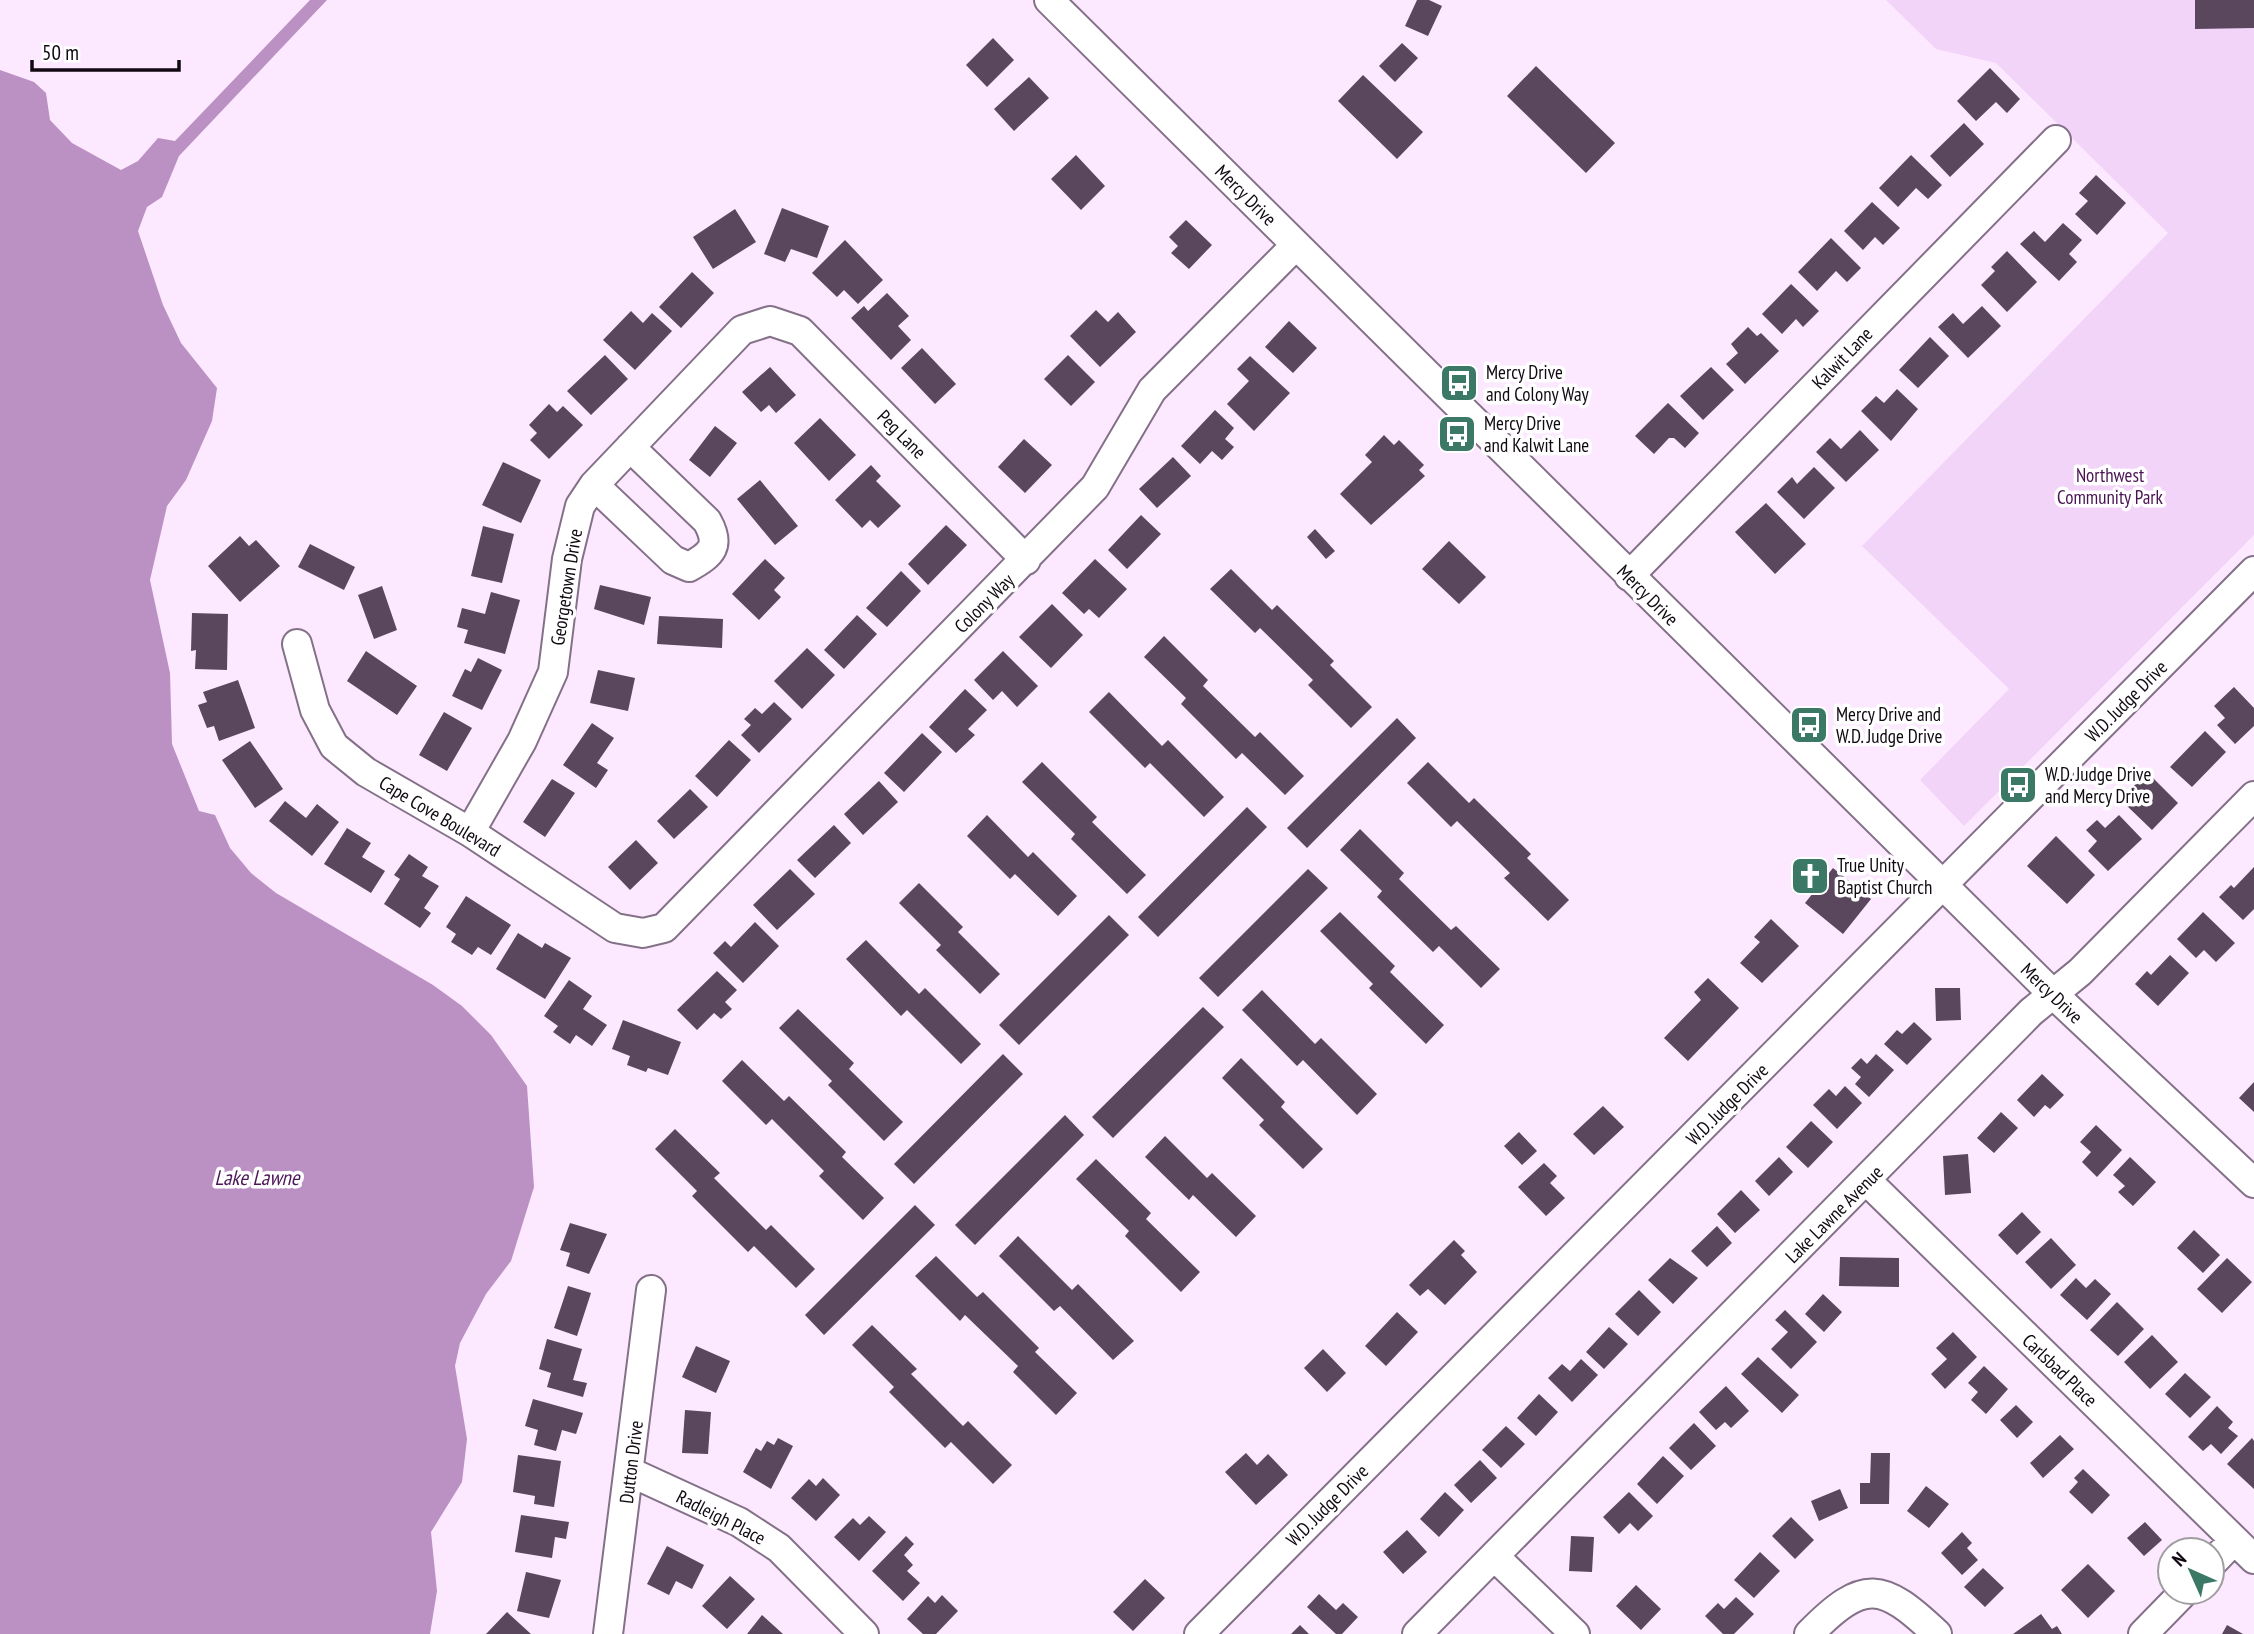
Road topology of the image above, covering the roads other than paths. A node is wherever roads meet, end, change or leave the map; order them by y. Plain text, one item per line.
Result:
1 (1049, 0) edge
2 (2056, 140) dead end
3 (1296, 245) junction
4 (770, 321) joint
5 (630, 447) junction
6 (594, 485) junction
7 (1026, 561) junction
8 (2254, 571) edge
9 (1629, 576) junction
10 (297, 644) dead end
11 (2254, 796) edge
12 (470, 832) junction
13 (1944, 886) junction
14 (643, 933) joint
15 (2053, 994) junction
16 (1867, 1181) junction
17 (2254, 1183) edge
18 (650, 1290) dead end
19 (630, 1472) junction
20 (2244, 1550) edge
21 (1494, 1556) junction
22 (2226, 1557) edge
23 (2170, 1606) edge
24 (608, 1634) edge
25 (864, 1634) edge
26 (1199, 1634) edge
27 (1417, 1634) edge
28 (1575, 1634) edge
29 (1809, 1634) edge
30 (1937, 1634) edge
31 (2143, 1634) edge

1 - 3 street, Mercy Drive
2 - 9 street, Kalwit Lane
3 - 7 street, Colony Way
3 - 9 street, Mercy Drive
4 - 5 street, Georgetown Drive
4 - 7 street, Peg Lane
5 - 6 street, Georgetown Drive
5 - 6 street
6 - 12 street, Georgetown Drive
7 - 14 street, Colony Way
8 - 13 street, W.D. Judge Drive
9 - 13 street, Mercy Drive
10 - 12 street, Cape Cove Boulevard
11 - 15 street, Lake Lawne Avenue
12 - 14 street, Cape Cove Boulevard
13 - 15 street, Mercy Drive
13 - 26 street, W.D. Judge Drive
15 - 16 street, Lake Lawne Avenue
15 - 17 street, Mercy Drive
16 - 20 street, Carlsbad Place
16 - 21 street, Lake Lawne Avenue
18 - 19 street, Dutton Drive
19 - 24 street, Dutton Drive
19 - 25 street, Radleigh Place
20 - 22 street
21 - 27 street, Lake Lawne Avenue
21 - 28 street
23 - 31 street
29 - 30 street

